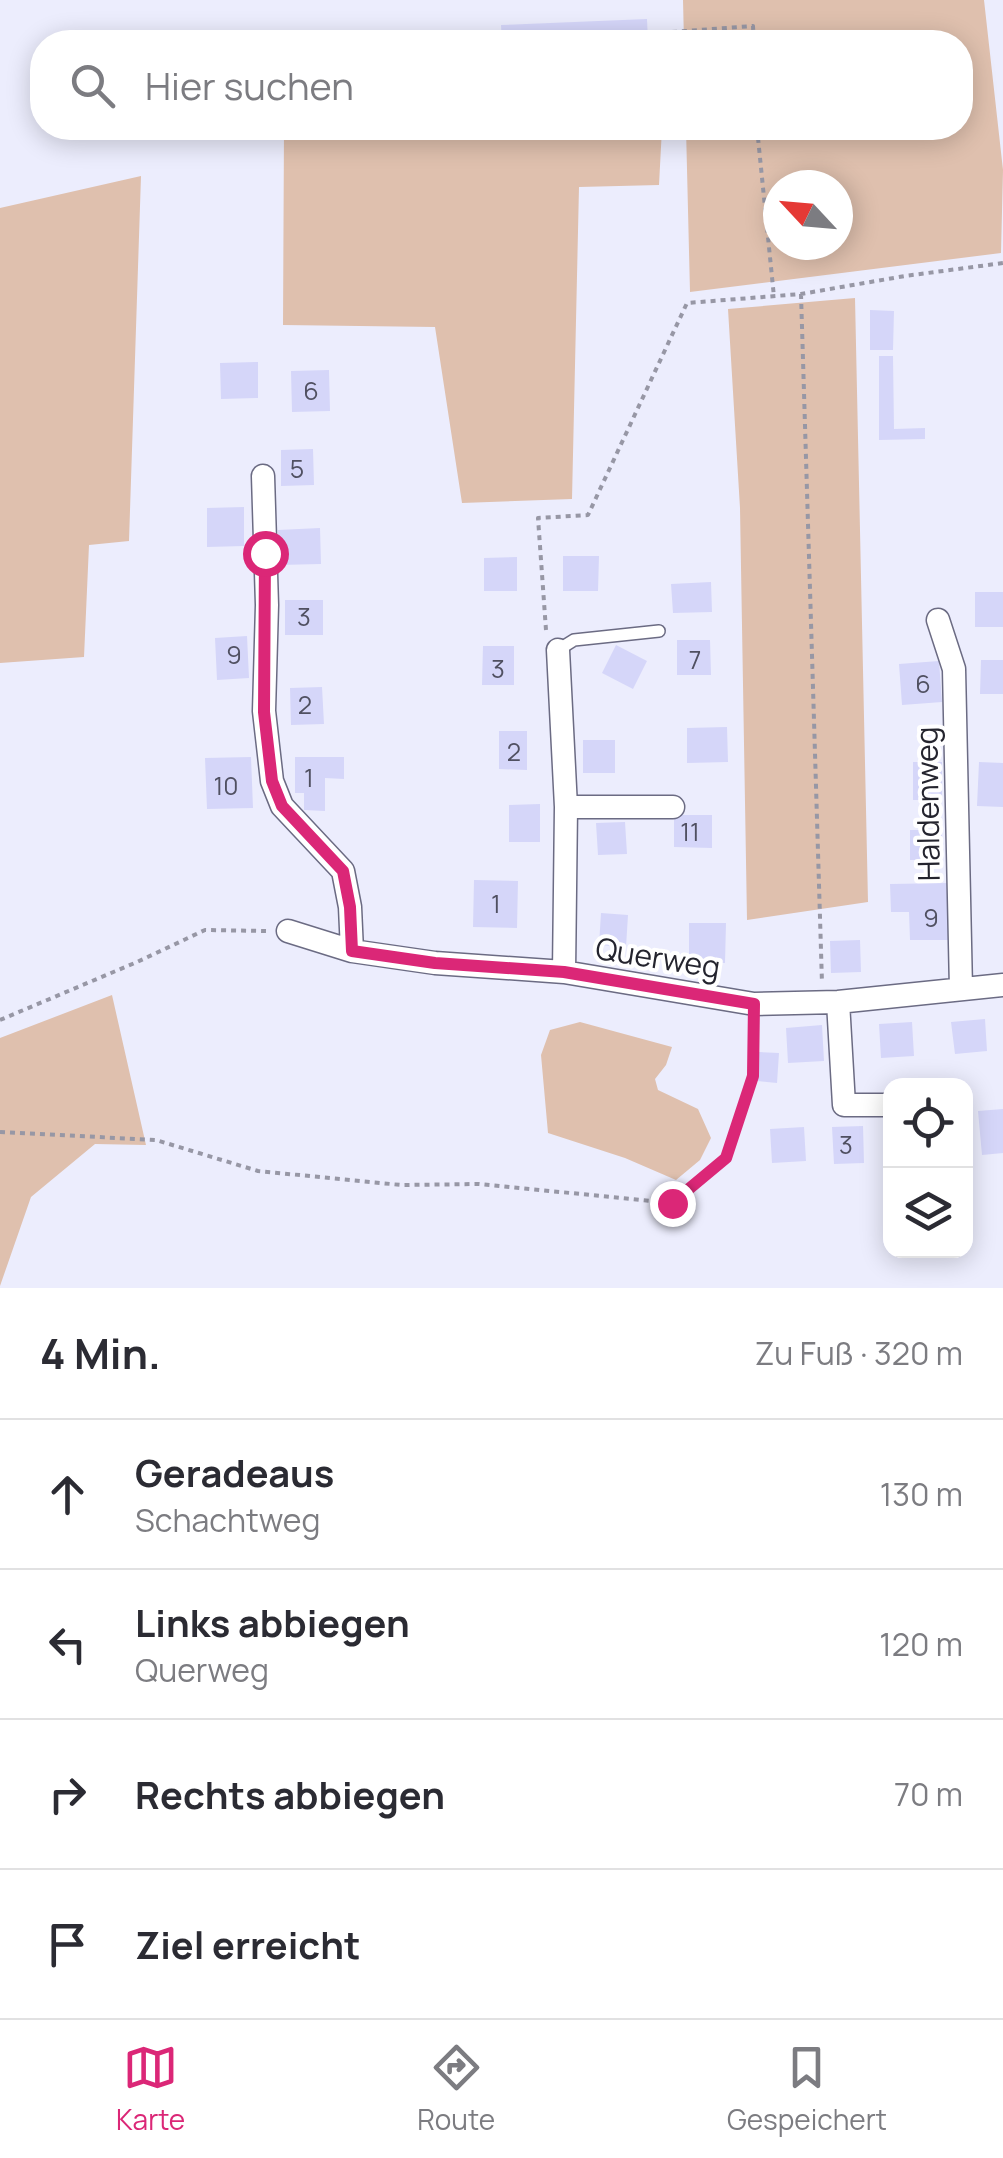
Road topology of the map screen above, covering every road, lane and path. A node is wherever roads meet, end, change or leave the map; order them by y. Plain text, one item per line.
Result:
1 (699, 30) edge
2 (753, 30) edge
3 (758, 140) edge
4 (1003, 263) edge
5 (801, 294) junction
6 (774, 297) junction
7 (263, 476) dead end
8 (938, 620) dead end
9 (659, 631) dead end
10 (558, 650) junction
11 (566, 807) junction
12 (673, 807) dead end
13 (288, 931) joint
14 (352, 951) junction
15 (564, 972) junction
16 (1003, 985) edge
17 (961, 989) junction
18 (830, 1003) junction
19 (754, 1004) junction
20 (0, 1020) edge
21 (883, 1105) edge
22 (0, 1132) edge

1 - 2 path
3 - 6 path
4 - 5 path
5 - 6 path
5 - 18 path
6 - 10 path
7 - 14 street
8 - 17 street, Haldenweg
9 - 10 lane
10 - 11 street
11 - 12 street
11 - 15 street
13 - 14 street, Querweg
13 - 20 path
14 - 15 street, Querweg
15 - 19 street, Querweg
16 - 17 street, Querweg
17 - 18 street, Querweg
18 - 19 street, Querweg
18 - 21 street
19 - 22 path

